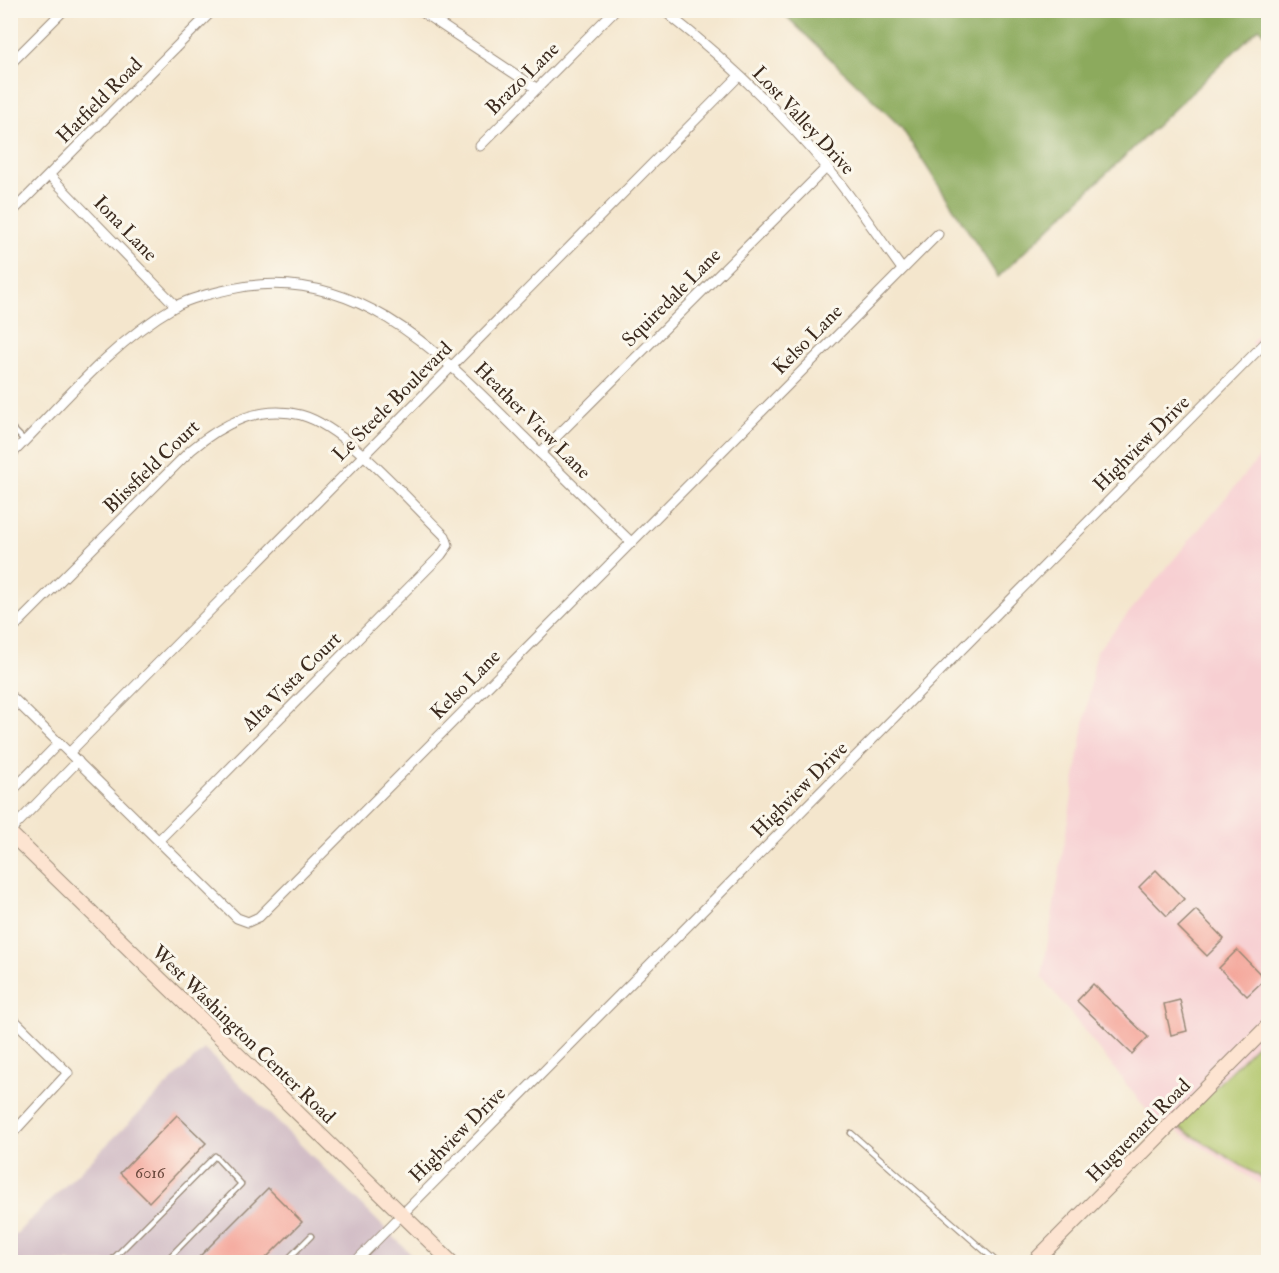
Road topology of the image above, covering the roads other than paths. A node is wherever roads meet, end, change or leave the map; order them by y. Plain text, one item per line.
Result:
1 (64, 10) edge
2 (213, 10) edge
3 (419, 10) edge
4 (615, 10) edge
5 (663, 10) edge
6 (10, 64) edge
7 (739, 76) junction
8 (536, 88) junction
9 (480, 146) dead end
10 (827, 167) junction
11 (50, 176) junction
12 (10, 214) edge
13 (938, 234) dead end
14 (903, 269) junction
15 (176, 306) junction
16 (1268, 341) edge
17 (453, 366) junction
18 (10, 426) edge
19 (25, 441) junction
20 (540, 453) junction
21 (10, 456) edge
22 (363, 456) junction
23 (631, 542) junction
24 (448, 545) joint
25 (10, 631) edge
26 (10, 695) edge
27 (59, 743) junction
28 (70, 752) junction
29 (78, 761) junction
30 (10, 793) edge
31 (10, 832) edge
32 (159, 840) junction
33 (10, 1017) edge
34 (1269, 1026) edge
35 (851, 1133) dead end
36 (10, 1136) edge
37 (403, 1214) junction
38 (311, 1236) dead end
39 (1043, 1260) edge
40 (111, 1263) edge
41 (165, 1263) edge
42 (285, 1263) edge
43 (355, 1263) edge
44 (451, 1263) edge
45 (997, 1263) edge

1 - 6 street
2 - 11 street, Hatfield Road
3 - 8 street
4 - 8 street, Brazo Lane
5 - 7 street, Lost Valley Drive
7 - 10 street, Lost Valley Drive
7 - 17 street, Le Steele Boulevard
8 - 9 street, Brazo Lane
10 - 14 street, Lost Valley Drive
10 - 20 street, Squiredale Lane
11 - 12 street, Hatfield Road
11 - 15 street, Iona Lane
13 - 14 street, Kelso Lane
14 - 23 street, Kelso Lane
15 - 17 street, Heather View Lane
15 - 19 street, Heather View Lane
16 - 37 street, Highview Drive
17 - 20 street, Heather View Lane
17 - 22 street, Le Steele Boulevard
18 - 19 lane
19 - 21 street, Heather View Lane
20 - 23 street, Heather View Lane
22 - 24 street, Blissfield Court
22 - 25 street, Blissfield Court
22 - 28 street, Le Steele Boulevard
23 - 32 street, Kelso Lane
24 - 32 street, Alta Vista Court
26 - 27 street, Kelso Lane
27 - 28 street, Kelso Lane
27 - 30 street
28 - 29 street, Kelso Lane
29 - 31 street
29 - 32 street, Kelso Lane
31 - 37 main road, West Washington Center Road
33 - 36 street
34 - 39 main road, Huguenard Road
35 - 45 lane
37 - 43 street, Highview Drive
37 - 44 main road, West Washington Center Road
38 - 42 lane
40 - 41 lane

